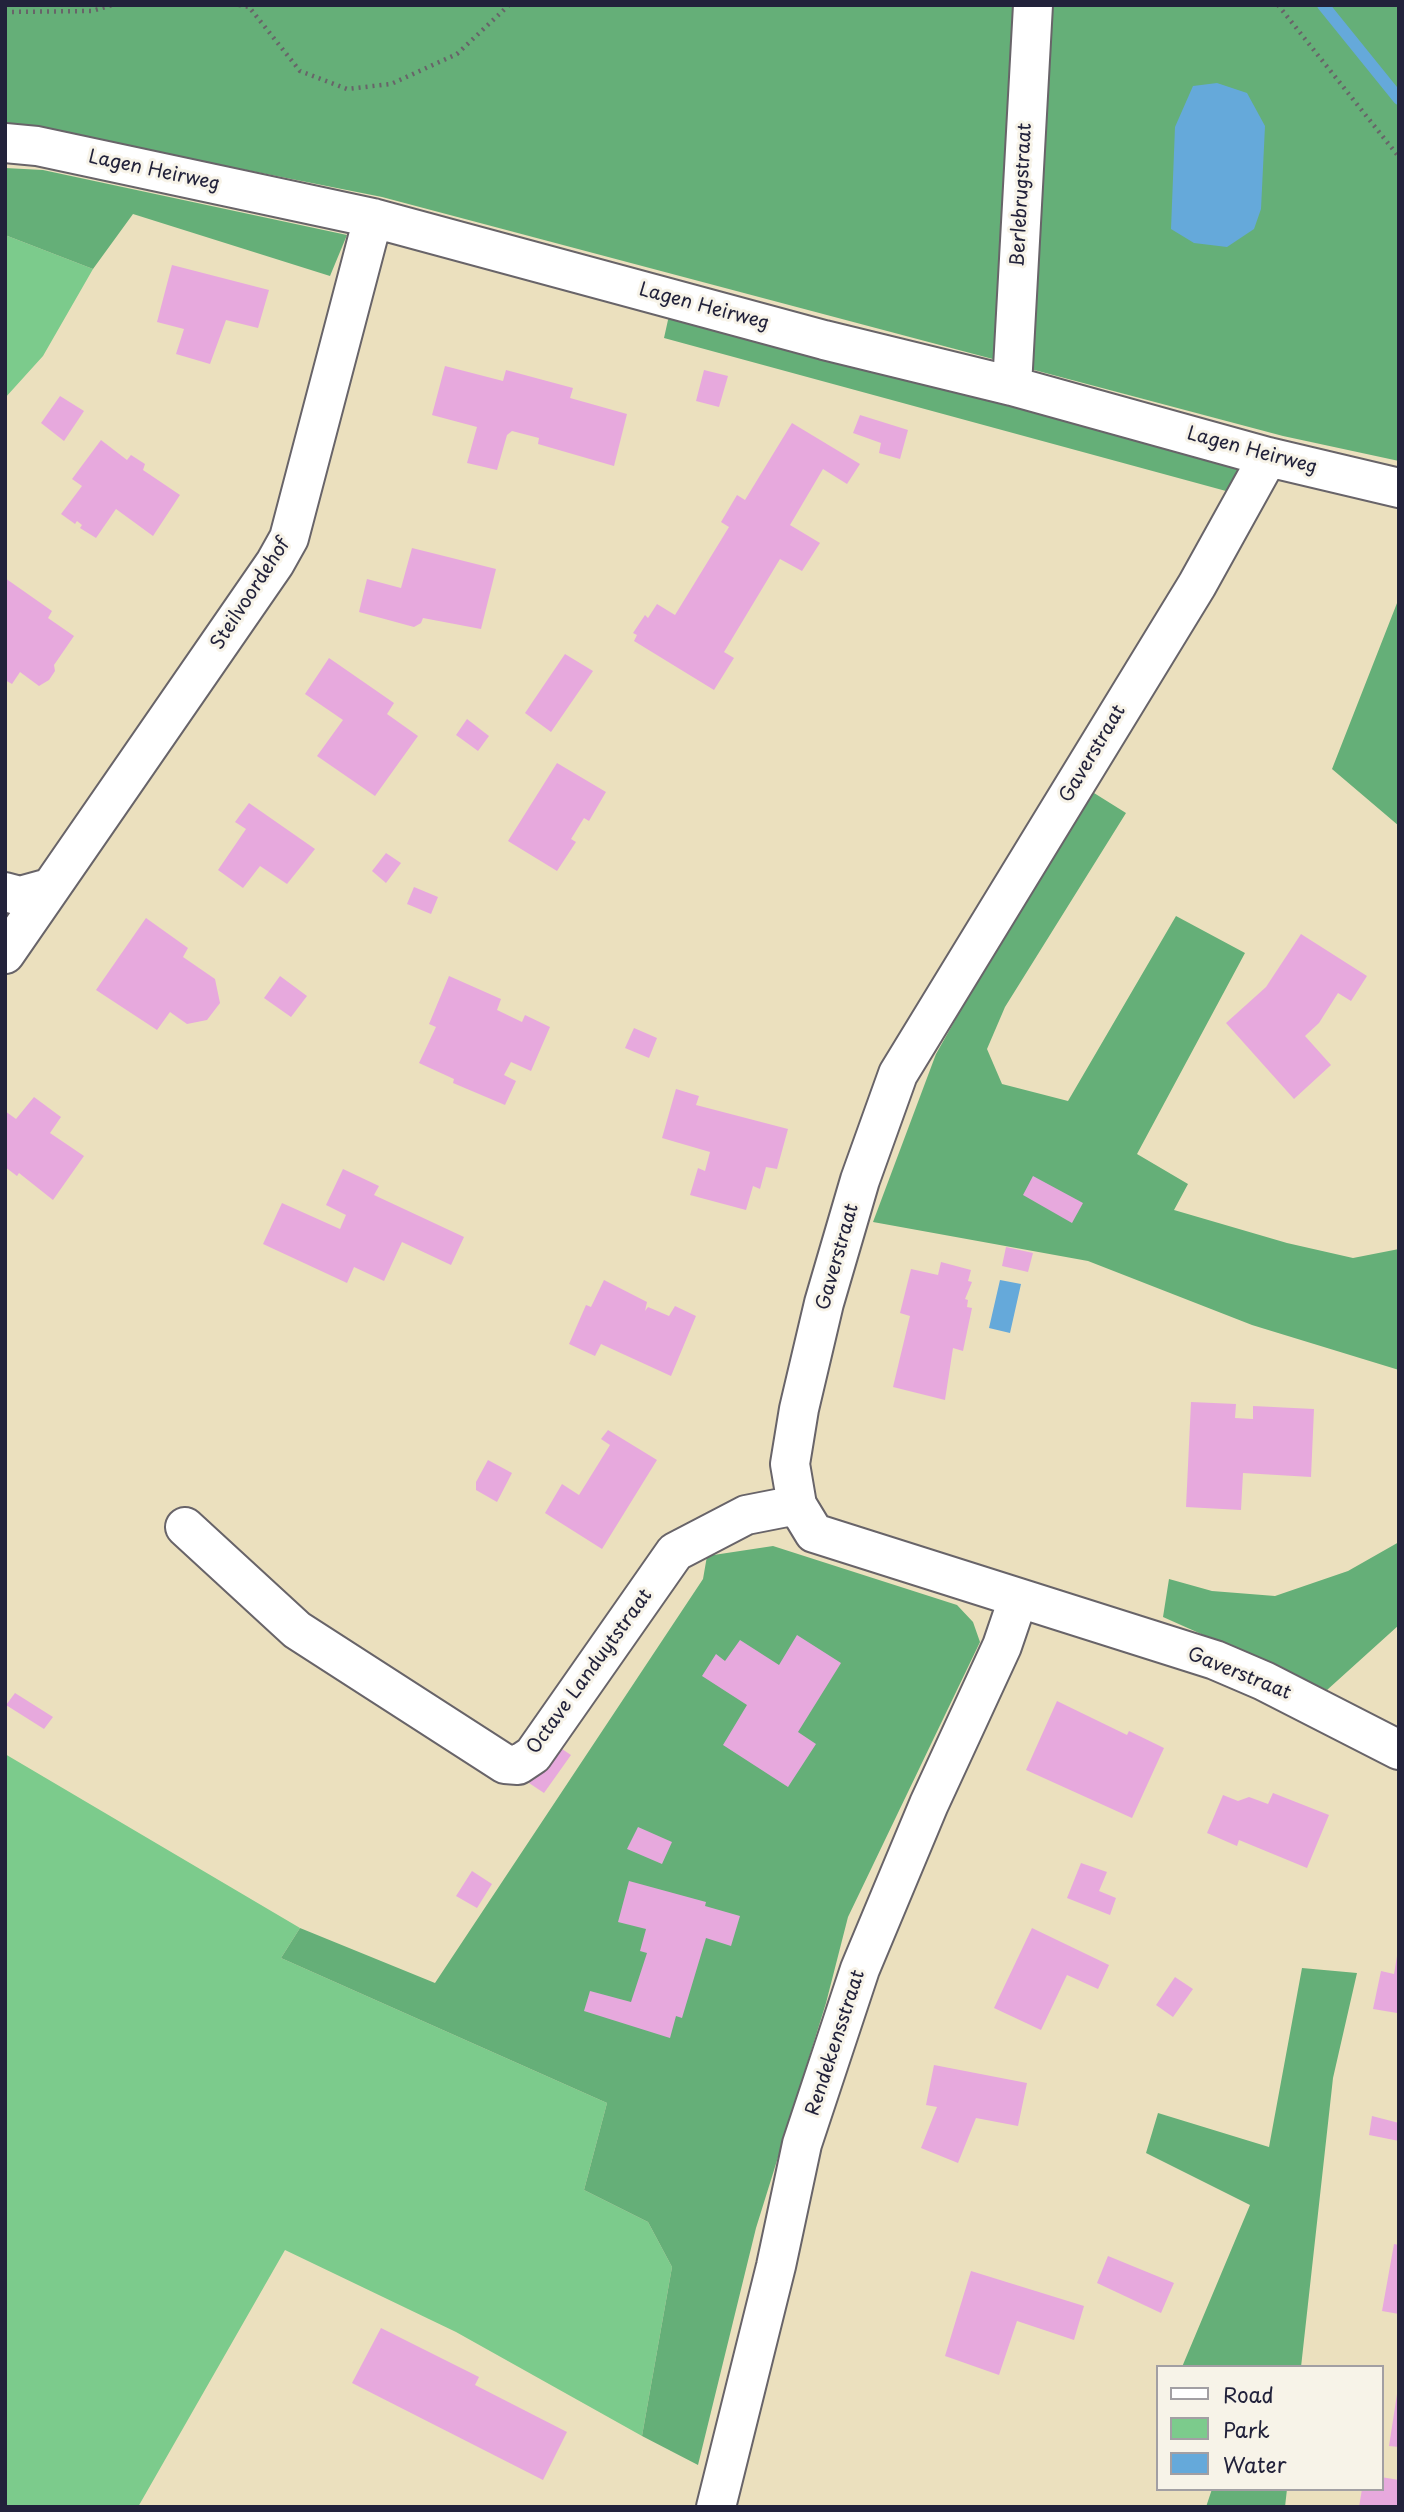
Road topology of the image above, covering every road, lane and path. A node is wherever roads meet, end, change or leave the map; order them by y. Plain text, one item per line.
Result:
1 (112, 5) edge
2 (239, 5) edge
3 (509, 5) edge
4 (1032, 5) edge
5 (1278, 5) edge
6 (5, 12) edge
7 (5, 143) edge
8 (1399, 157) edge
9 (373, 218) junction
10 (1012, 386) junction
11 (1268, 457) junction
12 (1399, 488) edge
13 (49, 888) junction
14 (5, 892) edge
15 (5, 954) edge
16 (797, 1505) junction
17 (185, 1527) dead end
18 (1018, 1599) junction
19 (1399, 1750) edge
20 (716, 2507) edge

1 - 6 path
2 - 3 path
4 - 10 street, Berlebrugstraat
5 - 8 path
7 - 9 street, Lagen Heirweg
9 - 10 street, Lagen Heirweg
9 - 13 street, Steilvoordehof
10 - 11 street, Lagen Heirweg
11 - 12 street, Lagen Heirweg
11 - 16 street, Gaverstraat
13 - 14 street
13 - 15 street, Steilvoordehof
16 - 17 street, Octave Landuytstraat
16 - 18 street, Gaverstraat
18 - 19 street, Gaverstraat
18 - 20 street, Rendekensstraat

